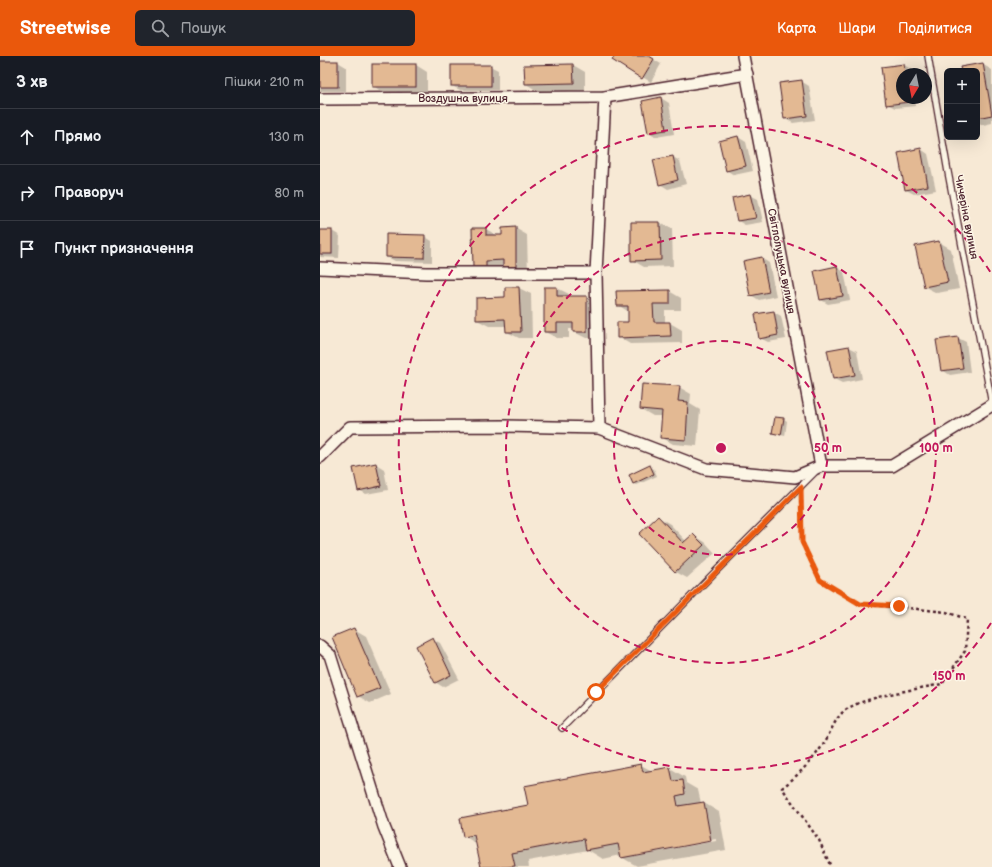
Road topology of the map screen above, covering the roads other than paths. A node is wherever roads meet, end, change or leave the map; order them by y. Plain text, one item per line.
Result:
1 (743, 56) edge
2 (928, 56) edge
3 (747, 74) junction
4 (605, 97) junction
5 (320, 99) edge
6 (320, 268) edge
7 (596, 273) junction
8 (992, 405) edge
9 (599, 428) junction
10 (320, 456) edge
11 (821, 466) junction
12 (320, 646) edge
13 (562, 728) dead end
14 (400, 867) edge

1 - 3 street, Світлолуцька вулиця
2 - 8 lane, Чичеріна вулиця
3 - 4 street, Воздушна вулиця
3 - 11 street, Світлолуцька вулиця
4 - 5 street, Воздушна вулиця
4 - 7 street
6 - 7 street
7 - 9 street
8 - 11 street
9 - 10 street
9 - 11 street
11 - 13 lane
12 - 14 street

